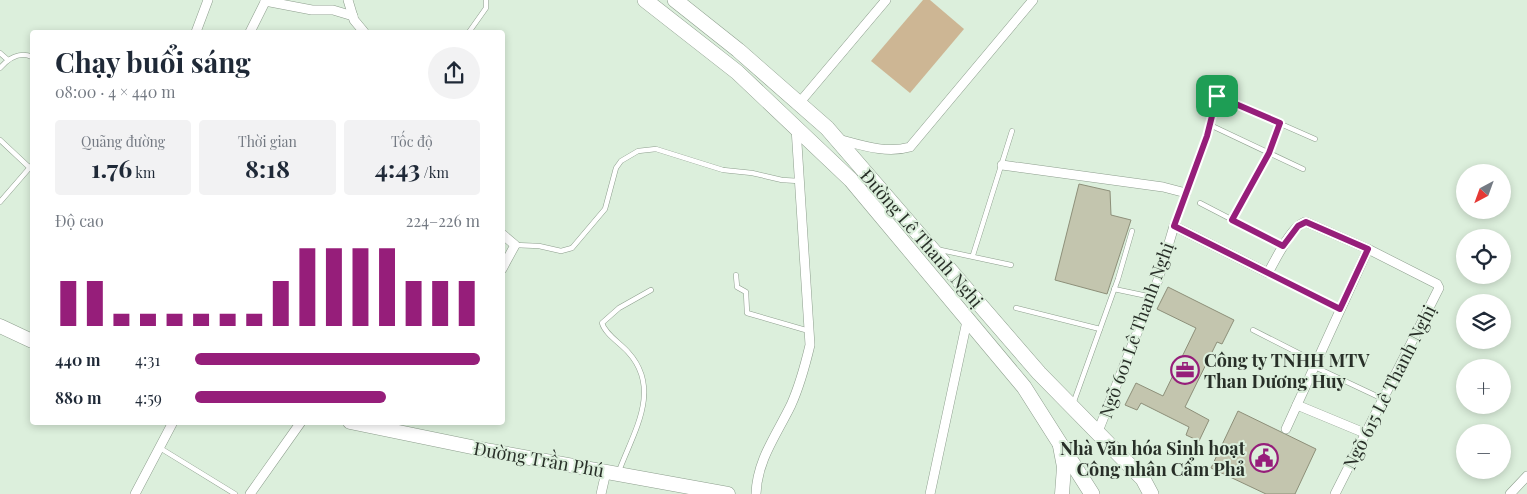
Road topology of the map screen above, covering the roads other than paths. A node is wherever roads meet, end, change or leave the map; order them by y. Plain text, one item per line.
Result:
1 (208, 0) edge
2 (266, 0) edge
3 (348, 0) edge
4 (486, 0) edge
5 (645, 0) edge
6 (675, 0) edge
7 (886, 0) edge
8 (1033, 0) edge
9 (353, 16) junction
10 (197, 30) edge
11 (251, 30) edge
12 (363, 30) edge
13 (470, 30) edge
14 (0, 53) edge
15 (30, 56) edge
16 (8, 60) junction
17 (0, 68) edge
18 (1218, 82) dead end
19 (1217, 96) junction
20 (800, 102) junction
21 (1280, 123) junction
22 (1210, 125) junction
23 (796, 126) junction
24 (1012, 131) dead end
25 (835, 138) junction
26 (1315, 139) dead end
27 (0, 140) edge
28 (1269, 153) junction
29 (30, 165) edge
30 (1002, 165) junction
31 (30, 167) edge
32 (1302, 169) dead end
33 (799, 181) junction
34 (1186, 193) junction
35 (0, 202) edge
36 (1200, 203) dead end
37 (1232, 220) junction
38 (1174, 226) junction
39 (1132, 231) dead end
40 (505, 237) edge
41 (515, 245) junction
42 (1283, 246) junction
43 (933, 248) junction
44 (1368, 249) junction
45 (973, 255) junction
46 (505, 263) edge
47 (1011, 265) dead end
48 (1268, 273) junction
49 (736, 275) dead end
50 (1114, 289) junction
51 (650, 290) dead end
52 (1152, 297) junction
53 (1016, 308) dead end
54 (1340, 309) junction
55 (967, 321) junction
56 (0, 326) edge
57 (1100, 329) junction
58 (1253, 330) dead end
59 (809, 331) junction
60 (30, 337) edge
61 (1315, 364) junction
62 (1384, 399) junction
63 (1297, 405) junction
64 (1072, 408) junction
65 (172, 425) edge
66 (299, 425) edge
67 (364, 425) edge
68 (1286, 429) dead end
69 (1053, 432) junction
70 (1097, 434) junction
71 (1367, 434) junction
72 (160, 448) junction
73 (612, 472) junction
74 (1527, 476) edge
75 (135, 494) edge
76 (235, 494) edge
77 (250, 494) edge
78 (601, 494) edge
79 (728, 494) edge
80 (756, 494) edge
81 (930, 494) edge
82 (1062, 494) edge
83 (1092, 494) edge
84 (1151, 494) edge
85 (1335, 494) edge
86 (1510, 494) edge

1 - 10 street
2 - 9 street
2 - 11 street
3 - 9 street
4 - 13 lane
5 - 23 highway, Đường Lê Thanh Nghị
6 - 20 highway, Đường Lê Thanh Nghị
7 - 20 street
8 - 25 street
9 - 12 street
14 - 16 lane
15 - 16 lane
16 - 17 lane
18 - 19 lane, Ngõ 601 Lê Thanh Nghị
19 - 21 lane
19 - 22 lane, Ngõ 601 Lê Thanh Nghị
20 - 25 highway, Đường Lê Thanh Nghị
21 - 26 lane
21 - 28 lane
22 - 28 lane
22 - 34 lane, Ngõ 601 Lê Thanh Nghị
23 - 33 street
23 - 55 highway, Đường Lê Thanh Nghị
24 - 30 lane
25 - 43 highway, Đường Lê Thanh Nghị
27 - 29 lane
28 - 32 lane
28 - 37 lane
30 - 34 street
30 - 45 lane
31 - 35 lane
33 - 41 lane
33 - 59 street
34 - 38 lane, Ngõ 601 Lê Thanh Nghị
36 - 37 lane
37 - 42 lane
38 - 48 street
38 - 52 street, Ngõ 601 Lê Thanh Nghị
39 - 50 lane
40 - 41 street
41 - 46 street
42 - 44 street, Ngõ 615 Lê Thanh Nghị
42 - 48 street
43 - 45 lane
43 - 64 highway, Đường Lê Thanh Nghị
44 - 54 street
44 - 62 street, Ngõ 615 Lê Thanh Nghị
45 - 47 lane
48 - 54 lane
49 - 59 lane
50 - 52 lane
50 - 57 lane
51 - 73 lane
52 - 70 street, Ngõ 601 Lê Thanh Nghị
53 - 57 lane
54 - 61 street
55 - 69 highway, Đường Lê Thanh Nghị
55 - 81 street
56 - 60 main road
57 - 64 lane
58 - 61 lane
59 - 80 street
61 - 62 lane
61 - 63 street
62 - 71 street, Ngõ 615 Lê Thanh Nghị
63 - 68 street
63 - 71 street
64 - 70 highway, Đường Lê Thanh Nghị
65 - 72 street
66 - 77 street
67 - 73 main road, Đường Trần Phú
69 - 82 main road
69 - 83 highway, Đường Lê Thanh Nghị
70 - 84 highway, Đường Lê Thanh Nghị
71 - 85 street, Ngõ 615 Lê Thanh Nghị
72 - 75 street
72 - 76 lane
73 - 78 street
73 - 79 main road, Đường Trần Phú
74 - 86 street

